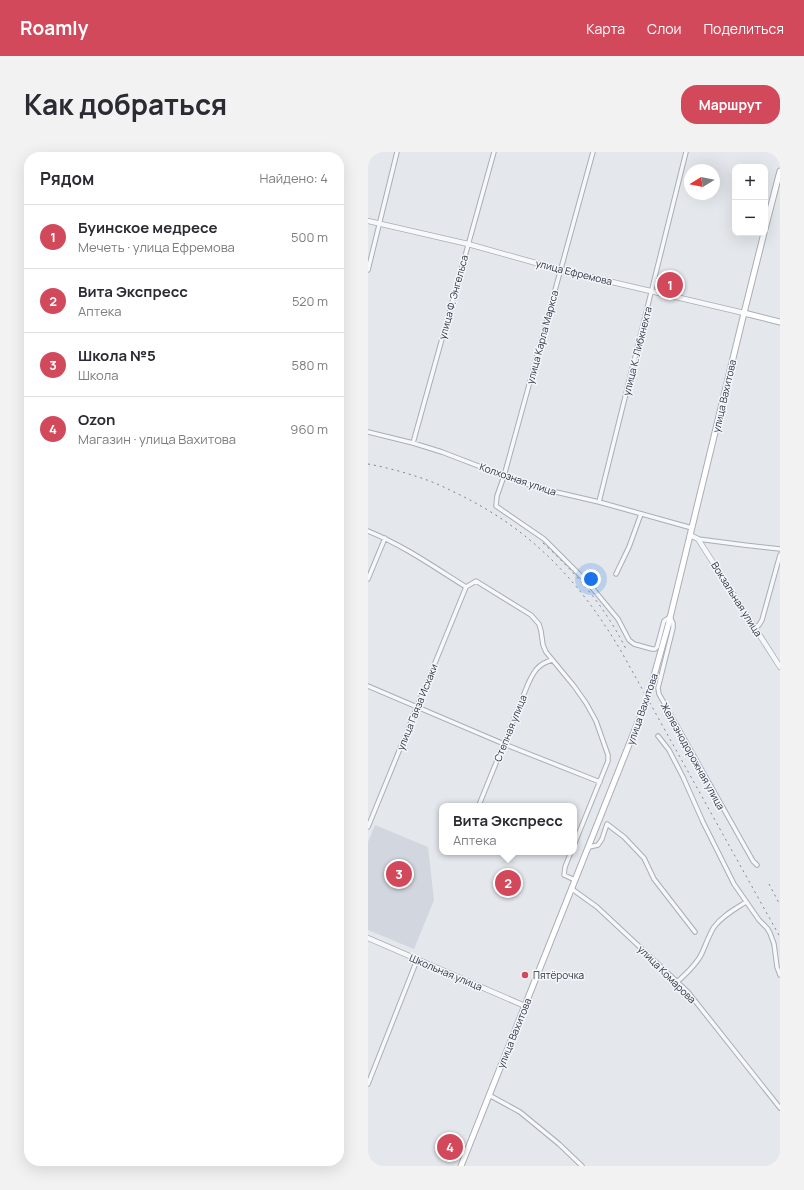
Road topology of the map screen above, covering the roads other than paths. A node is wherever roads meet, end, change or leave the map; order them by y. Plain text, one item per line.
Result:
1 (397, 152) edge
2 (494, 152) edge
3 (593, 152) edge
4 (686, 152) edge
5 (780, 171) edge
6 (768, 217) edge
7 (368, 221) edge
8 (379, 223) junction
9 (763, 236) edge
10 (468, 244) junction
11 (368, 270) edge
12 (561, 270) junction
13 (652, 291) junction
14 (744, 313) junction
15 (780, 322) edge
16 (368, 432) edge
17 (413, 443) junction
18 (504, 476) junction
19 (598, 502) junction
20 (641, 514) junction
21 (692, 528) junction
22 (368, 531) edge
23 (690, 535) junction
24 (385, 538) junction
25 (698, 539) junction
26 (780, 549) edge
27 (780, 555) edge
28 (616, 574) dead end
29 (368, 579) edge
30 (466, 586) junction
31 (670, 617) junction
32 (755, 628) junction
33 (552, 660) junction
34 (780, 667) edge
35 (368, 686) edge
36 (417, 707) junction
37 (658, 736) dead end
38 (504, 744) junction
39 (600, 782) junction
40 (480, 803) edge
41 (368, 827) edge
42 (577, 838) edge
43 (588, 847) junction
44 (570, 855) edge
45 (756, 865) dead end
46 (575, 880) junction
47 (572, 889) junction
48 (746, 902) junction
49 (694, 932) dead end
50 (368, 938) edge
51 (417, 960) junction
52 (780, 975) edge
53 (677, 982) junction
54 (525, 1006) junction
55 (368, 1084) edge
56 (489, 1095) junction
57 (780, 1108) edge
58 (461, 1166) edge
59 (582, 1166) edge

1 - 8 street
2 - 10 street, улица Ф. Энгельса
3 - 12 street, улица Карла Маркса
4 - 13 street, улица К. Либкнехта
5 - 6 main road
7 - 8 street, улица Ефремова
8 - 10 street, улица Ефремова
8 - 11 street
9 - 14 main road, улица Вахитова
10 - 12 street, улица Ефремова
10 - 17 street, улица Ф. Энгельса
12 - 13 street, улица Ефремова
12 - 18 street, улица Карла Маркса
13 - 14 street, улица Ефремова
13 - 19 street, улица К. Либкнехта
14 - 15 main road, улица Ефремова
14 - 21 main road, улица Вахитова
16 - 17 street, Колхозная улица
17 - 18 street, Колхозная улица
18 - 19 street, Колхозная улица
18 - 31 street, улица Карла Маркса
19 - 20 street, Колхозная улица
20 - 21 street, Колхозная улица
20 - 28 street
21 - 23 main road, улица Вахитова
22 - 24 street
23 - 25 street
23 - 31 main road, улица Вахитова
24 - 29 street
24 - 30 street
25 - 26 street
25 - 32 street, Вокзальная улица
27 - 32 street
30 - 33 street
30 - 36 street, улица Гаяза Исхаки
31 - 43 main road, улица Вахитова
31 - 45 street, Железнодорожная улица
32 - 34 street, Вокзальная улица
33 - 38 street, Степная улица
33 - 39 street
35 - 36 street
36 - 38 street
36 - 41 street, улица Гаяза Исхаки
37 - 48 street
38 - 39 street
38 - 40 street, Степная улица
39 - 42 street
43 - 46 main road, улица Вахитова
43 - 49 street
44 - 46 street
46 - 47 main road, улица Вахитова
47 - 53 street, улица Комарова
47 - 54 main road, улица Вахитова
48 - 52 street
48 - 53 street
50 - 51 street, Школьная улица
51 - 54 street, Школьная улица
51 - 55 street
53 - 57 street, улица Комарова
54 - 56 main road, улица Вахитова
56 - 58 main road, улица Вахитова
56 - 59 street

